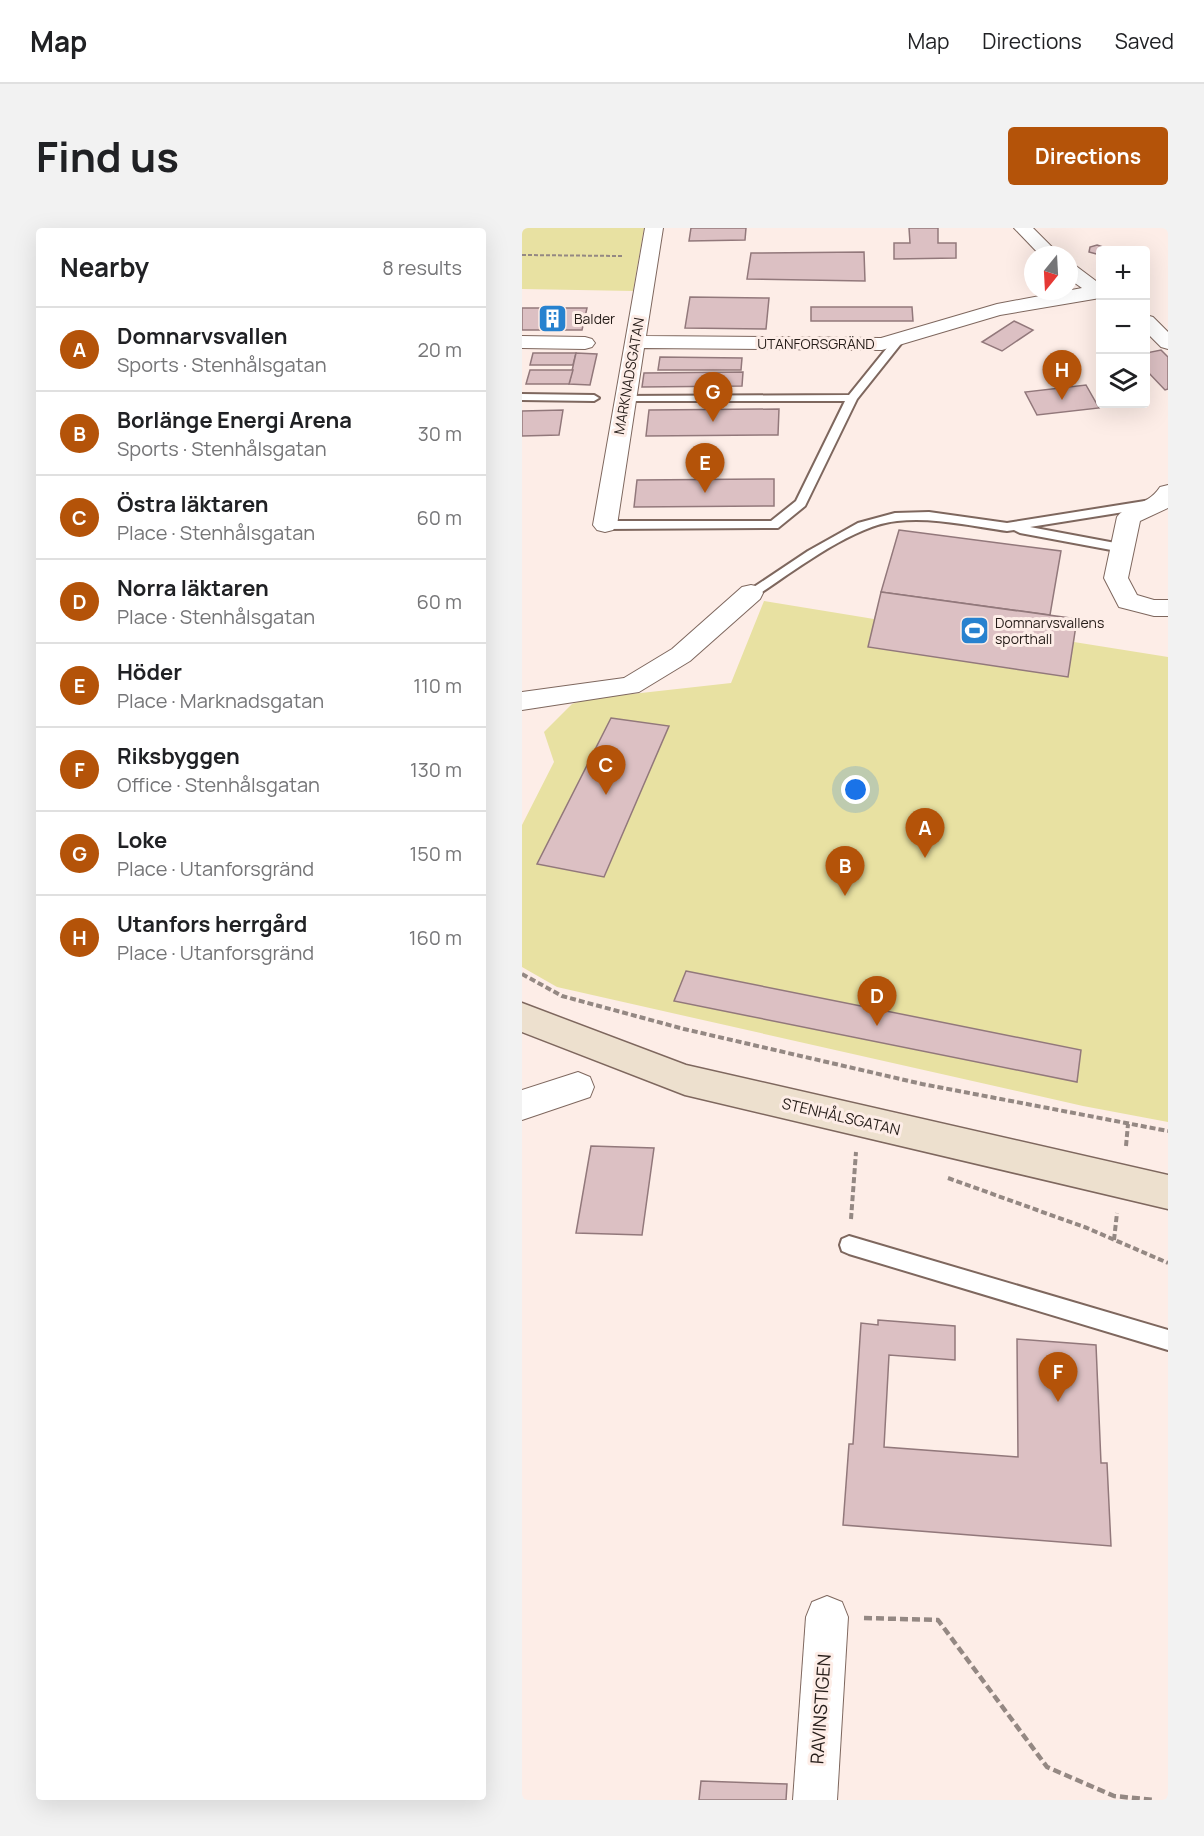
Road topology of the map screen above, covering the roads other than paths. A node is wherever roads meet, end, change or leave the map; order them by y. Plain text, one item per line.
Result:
1 (654, 228) edge
2 (1023, 228) edge
3 (1042, 246) edge
4 (1078, 276) edge
5 (1096, 289) edge
6 (1096, 293) edge
7 (1155, 323) edge
8 (898, 340) junction
9 (522, 342) edge
10 (635, 342) junction
11 (585, 343) dead end
12 (1168, 343) edge
13 (522, 397) edge
14 (594, 398) dead end
15 (625, 398) junction
16 (852, 398) junction
17 (1166, 499) edge
18 (605, 525) joint
19 (1007, 527) junction
20 (1122, 548) junction
21 (751, 593) joint
22 (1168, 608) edge
23 (522, 701) edge
24 (522, 1017) edge
25 (578, 1087) dead end
26 (522, 1105) edge
27 (1168, 1192) edge
28 (849, 1245) road end
29 (1168, 1340) edge
30 (827, 1617) road end
31 (815, 1800) edge

1 - 10 street, MARKNADSGATAN
2 - 3 street
4 - 5 street
6 - 8 street, UTANFORSGRÄND
7 - 12 street
8 - 10 street, UTANFORSGRÄND
8 - 16 lane
9 - 11 street
10 - 15 street, MARKNADSGATAN
13 - 14 lane
15 - 16 lane
15 - 18 street, MARKNADSGATAN
16 - 18 lane
17 - 19 lane
17 - 20 street
19 - 20 lane
19 - 21 lane
20 - 22 street
21 - 23 street
24 - 27 street, STENHÅLSGATAN
25 - 26 street
28 - 29 lane
30 - 31 street, RAVINSTIGEN

